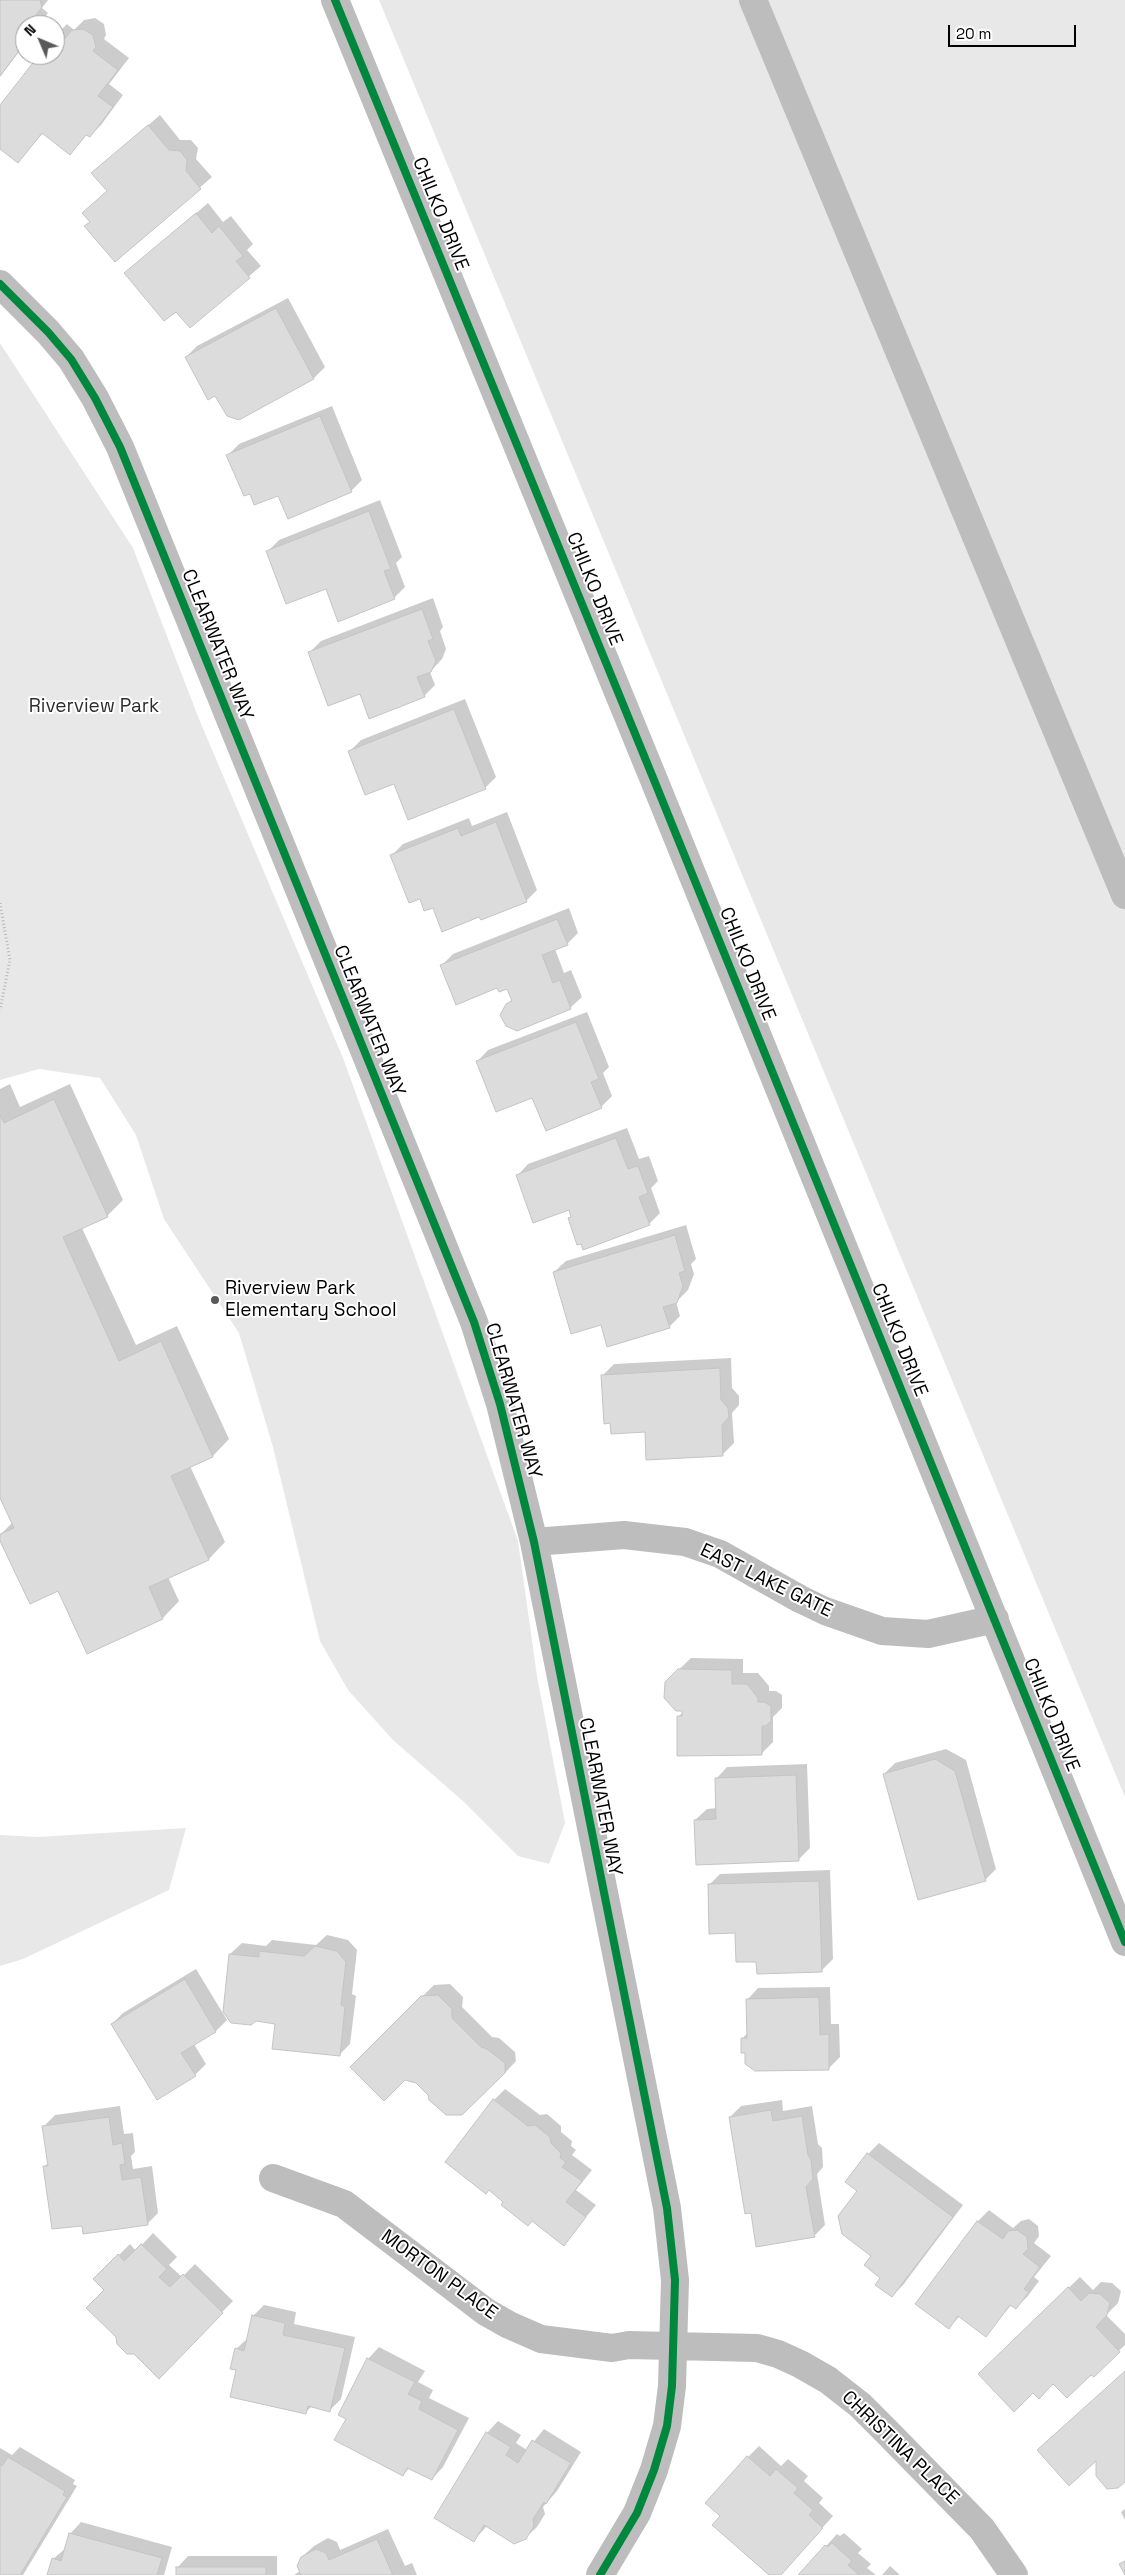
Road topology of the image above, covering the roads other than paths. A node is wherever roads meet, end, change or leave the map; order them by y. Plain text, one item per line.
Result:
1 (335, 0) edge
2 (753, 0) edge
3 (0, 284) edge
4 (1125, 895) edge
5 (534, 1542) junction
6 (994, 1620) junction
7 (1125, 1942) edge
8 (273, 2178) dead end
9 (673, 2346) junction
10 (600, 2575) edge
11 (1014, 2575) edge

1 - 6 street, CHILKO DRIVE
2 - 4 street
3 - 5 street, CLEARWATER WAY
5 - 6 street, EAST LAKE GATE
5 - 9 street, CLEARWATER WAY
6 - 7 street, CHILKO DRIVE
8 - 9 street, MORTON PLACE
9 - 10 street, CLEARWATER WAY
9 - 11 street, CHRISTINA PLACE

